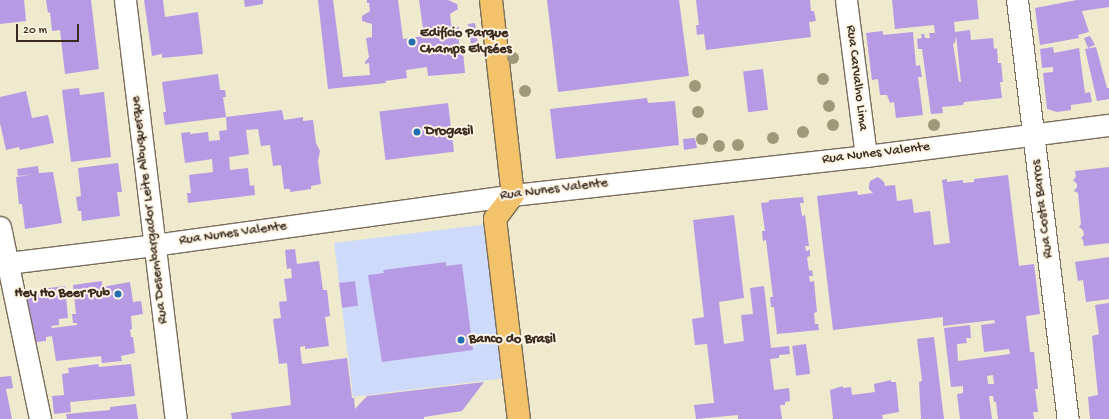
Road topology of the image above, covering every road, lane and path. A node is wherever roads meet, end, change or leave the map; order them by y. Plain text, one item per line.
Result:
1 (125, 0) edge
2 (491, 0) edge
3 (846, 0) edge
4 (1017, 0) edge
5 (1109, 125) edge
6 (1034, 135) junction
7 (866, 156) junction
8 (513, 195) junction
9 (0, 227) edge
10 (154, 245) junction
11 (4, 264) edge
12 (40, 419) edge
13 (176, 419) edge
14 (519, 419) edge
15 (1068, 419) edge

1 - 10 street, Rua Desembargador Leite Albuquerque
2 - 8 main road
3 - 7 street, Rua Carvalho Lima
4 - 6 street, Rua Costa Barros
5 - 6 street, Rua Nunes Valente
6 - 7 street, Rua Nunes Valente
6 - 15 street, Rua Costa Barros
7 - 8 street, Rua Nunes Valente
8 - 10 street, Rua Nunes Valente
8 - 14 main road
9 - 11 street
10 - 11 street, Rua Nunes Valente
10 - 13 street, Rua Desembargador Leite Albuquerque
11 - 12 street

